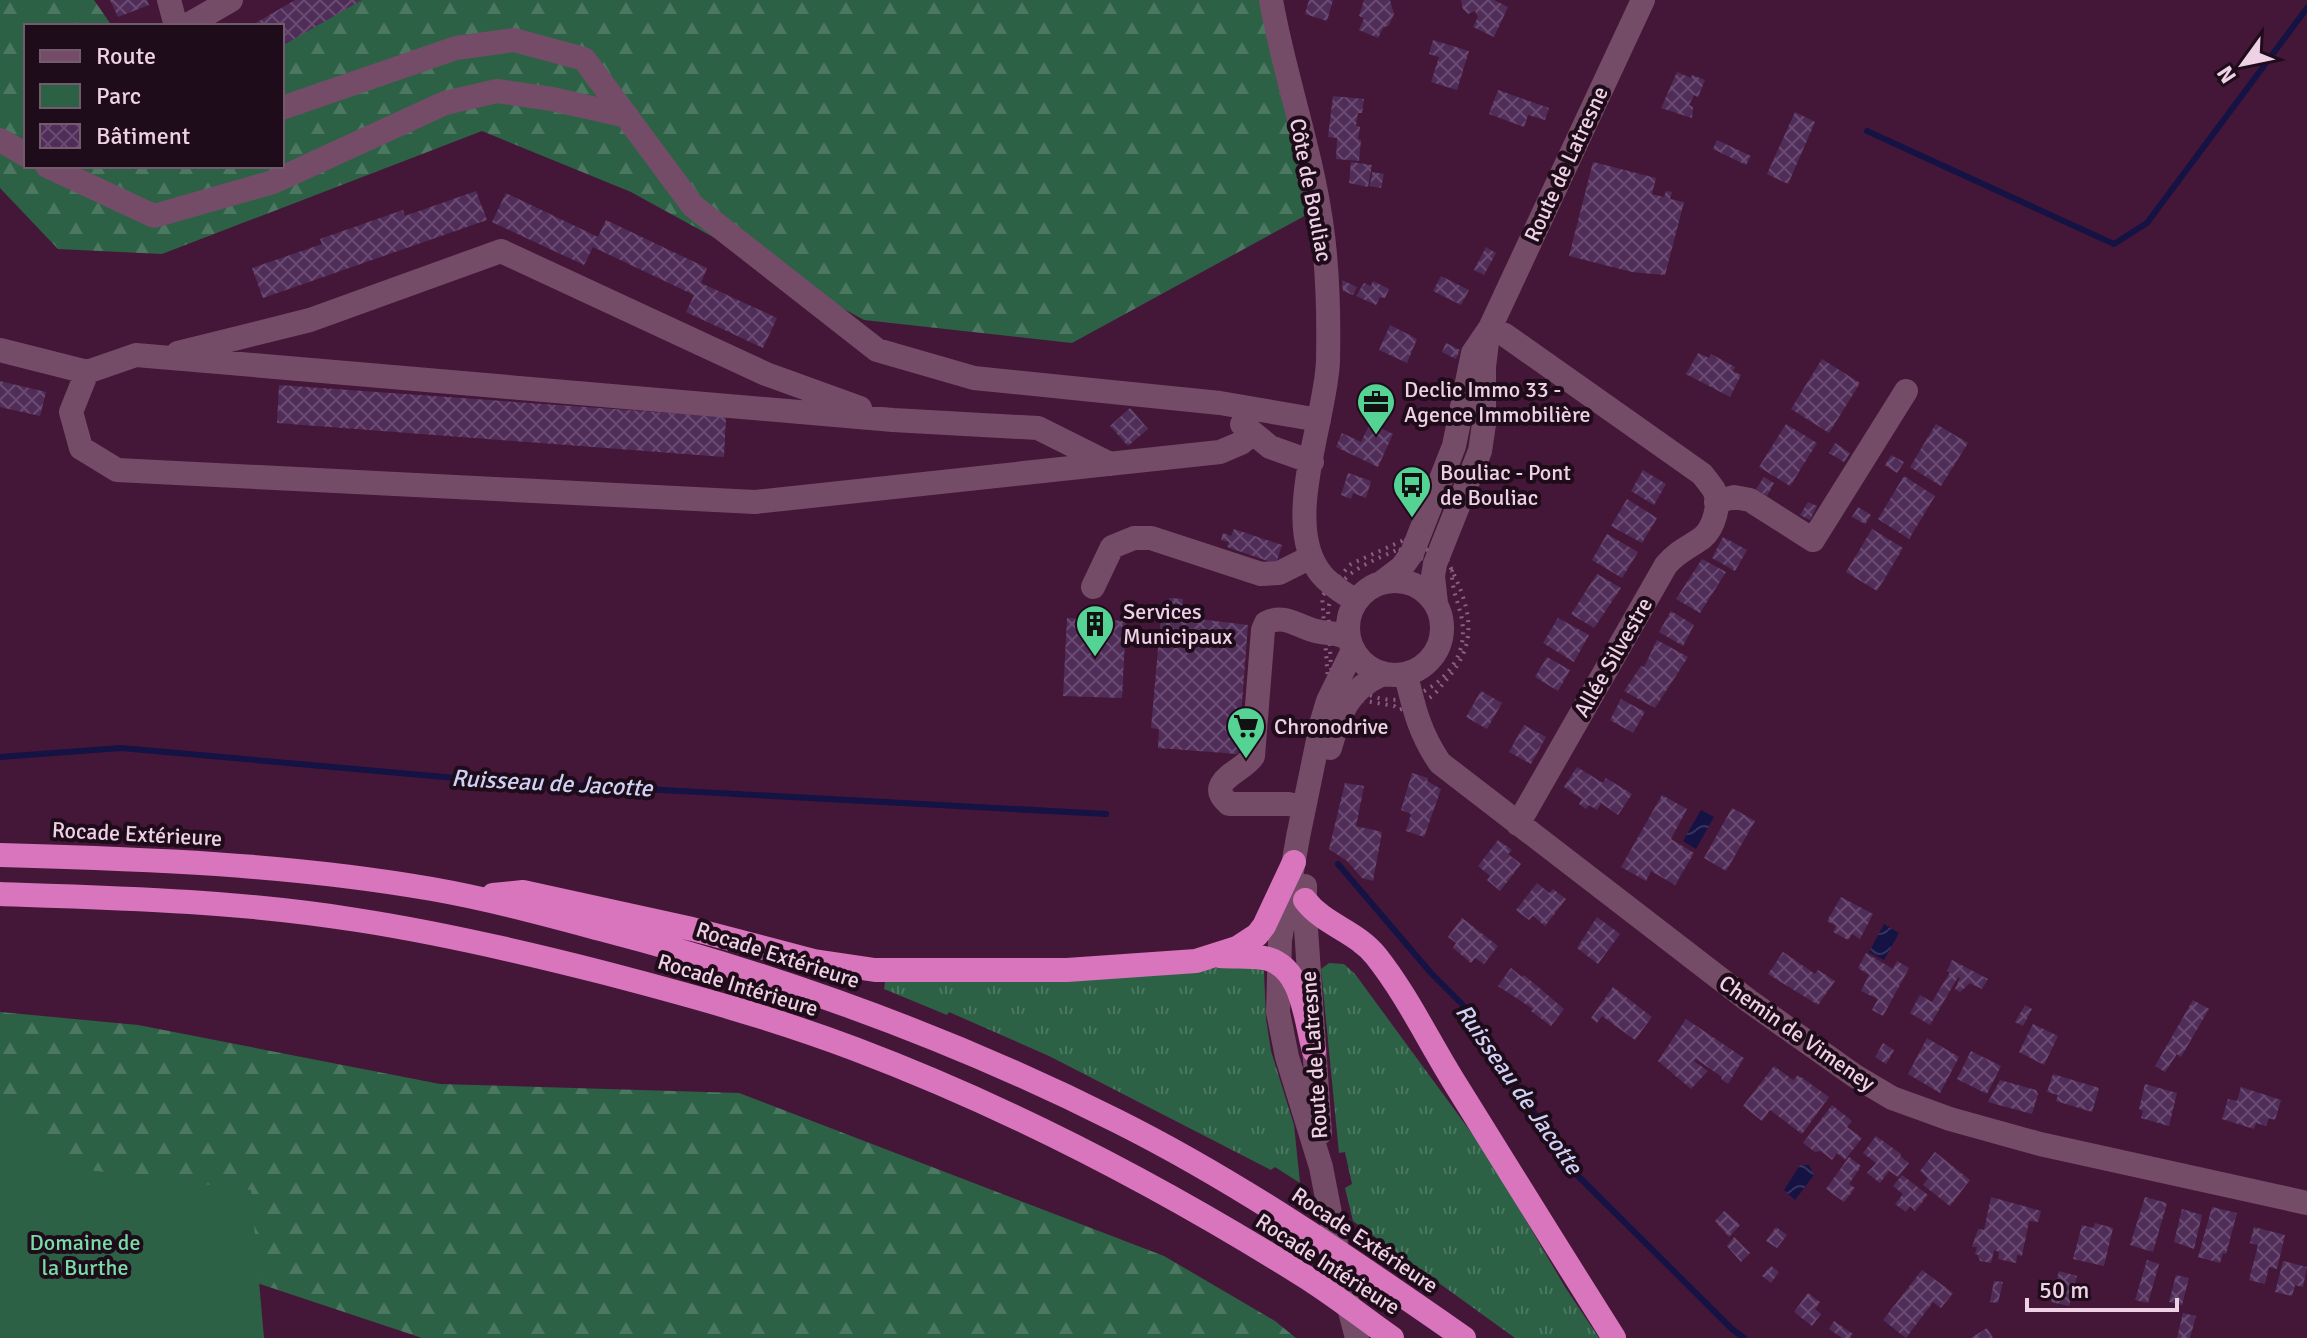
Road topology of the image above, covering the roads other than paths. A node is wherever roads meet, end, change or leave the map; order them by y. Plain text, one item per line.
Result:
1 (169, 0) edge
2 (231, 0) edge
3 (1271, 0) edge
4 (1643, 0) edge
5 (175, 24) edge
6 (189, 24) edge
7 (284, 107) edge
8 (627, 116) junction
9 (0, 140) edge
10 (24, 154) edge
11 (51, 168) edge
12 (1490, 328) junction
13 (0, 350) edge
14 (165, 357) junction
15 (87, 372) junction
16 (1906, 391) dead end
17 (1220, 403) junction
18 (1473, 408) junction
19 (893, 420) junction
20 (1319, 420) junction
21 (1253, 433) junction
22 (1312, 462) junction
23 (1110, 464) junction
24 (1716, 502) junction
25 (1311, 557) junction
26 (1381, 583) junction
27 (1093, 587) dead end
28 (1356, 601) junction
29 (1436, 603) junction
30 (1351, 644) junction
31 (1395, 674) junction
32 (1344, 691) junction
33 (1304, 808) junction
34 (1518, 824) junction
35 (0, 855) edge
36 (1294, 862) junction
37 (0, 894) edge
38 (478, 897) junction
39 (1305, 900) junction
40 (1216, 956) junction
41 (1279, 963) junction
42 (1314, 1051) junction
43 (1321, 1167) junction
44 (2307, 1203) edge
45 (1357, 1338) edge
46 (1392, 1338) edge
47 (1464, 1338) edge
48 (1614, 1338) edge

1 - 5 street
2 - 6 street
3 - 20 street, Côte de Bouliac
4 - 12 street, Route de Latresne
7 - 8 street
8 - 11 street
8 - 17 street
9 - 10 street
12 - 18 street, Route de Latresne
12 - 24 street
13 - 15 street
14 - 15 street
14 - 19 street
14 - 19 street
15 - 23 street
16 - 24 street
17 - 20 street
17 - 21 street
18 - 26 street, Route de Latresne
18 - 29 street, Route de Latresne
19 - 23 street
20 - 22 street, Côte de Bouliac
21 - 22 street
21 - 23 street
22 - 25 street, Côte de Bouliac
24 - 34 street, Allée Silvestre
25 - 27 street
25 - 28 street, Côte de Bouliac
26 - 28 street
26 - 29 street
28 - 30 street
29 - 31 street
30 - 31 street
30 - 32 street, Route de Latresne
30 - 33 street
31 - 32 street
31 - 34 street, Chemin de Vimeney
32 - 33 street, Route de Latresne
32 - 39 street, Route de Latresne
33 - 36 street, Route de Latresne
34 - 44 street, Chemin de Vimeney
35 - 38 highway, Rocade Extérieure
36 - 40 highway
36 - 41 street, Route de Latresne
37 - 46 highway, Rocade Intérieure
38 - 40 highway
38 - 47 highway, Rocade Extérieure
39 - 42 street, Route de Latresne
39 - 48 highway
40 - 41 highway
41 - 42 highway
41 - 43 street, Route de Latresne
42 - 43 street, Route de Latresne
43 - 45 street

